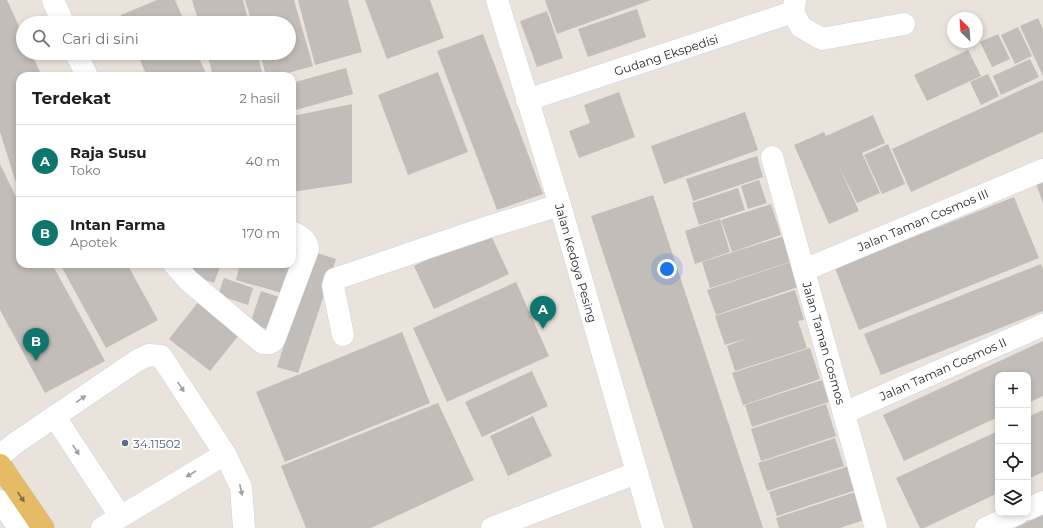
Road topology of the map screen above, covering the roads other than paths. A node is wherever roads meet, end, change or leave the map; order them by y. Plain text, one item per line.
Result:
1 (53, 0) edge
2 (496, 0) edge
3 (794, 6) edge
4 (60, 16) edge
5 (904, 24) dead end
6 (79, 60) edge
7 (85, 72) edge
8 (527, 100) junction
9 (772, 157) dead end
10 (1043, 170) edge
11 (560, 205) junction
12 (296, 234) edge
13 (178, 268) edge
14 (804, 270) junction
15 (1043, 325) edge
16 (343, 335) dead end
17 (844, 413) junction
18 (55, 417) junction
19 (225, 454) junction
20 (0, 456) edge
21 (0, 465) edge
22 (636, 473) junction
23 (0, 501) edge
24 (1043, 502) edge
25 (1031, 508) edge
26 (1012, 516) edge
27 (111, 522) edge
28 (19, 528) edge
29 (43, 528) edge
30 (244, 528) edge
31 (492, 528) edge
32 (653, 528) edge
33 (876, 528) edge
34 (986, 528) edge

1 - 4 street
2 - 8 street, Jalan Kedoya Pesing
3 - 5 street
3 - 8 street, Gudang Ekspedisi
6 - 7 street
8 - 11 street, Jalan Kedoya Pesing
9 - 14 street, Jalan Taman Cosmos
10 - 14 street, Jalan Taman Cosmos III
11 - 16 street
11 - 22 street, Jalan Kedoya Pesing
12 - 13 street
14 - 17 street, Jalan Taman Cosmos
15 - 17 street, Jalan Taman Cosmos II
17 - 33 street, Jalan Taman Cosmos
18 -> 19 street
18 - 20 street
18 -> 27 street
19 -> 27 street
19 -> 30 street
21 -> 29 main road
22 - 31 street
22 - 32 street, Jalan Kedoya Pesing
23 - 28 street
24 - 25 street
26 - 34 street

